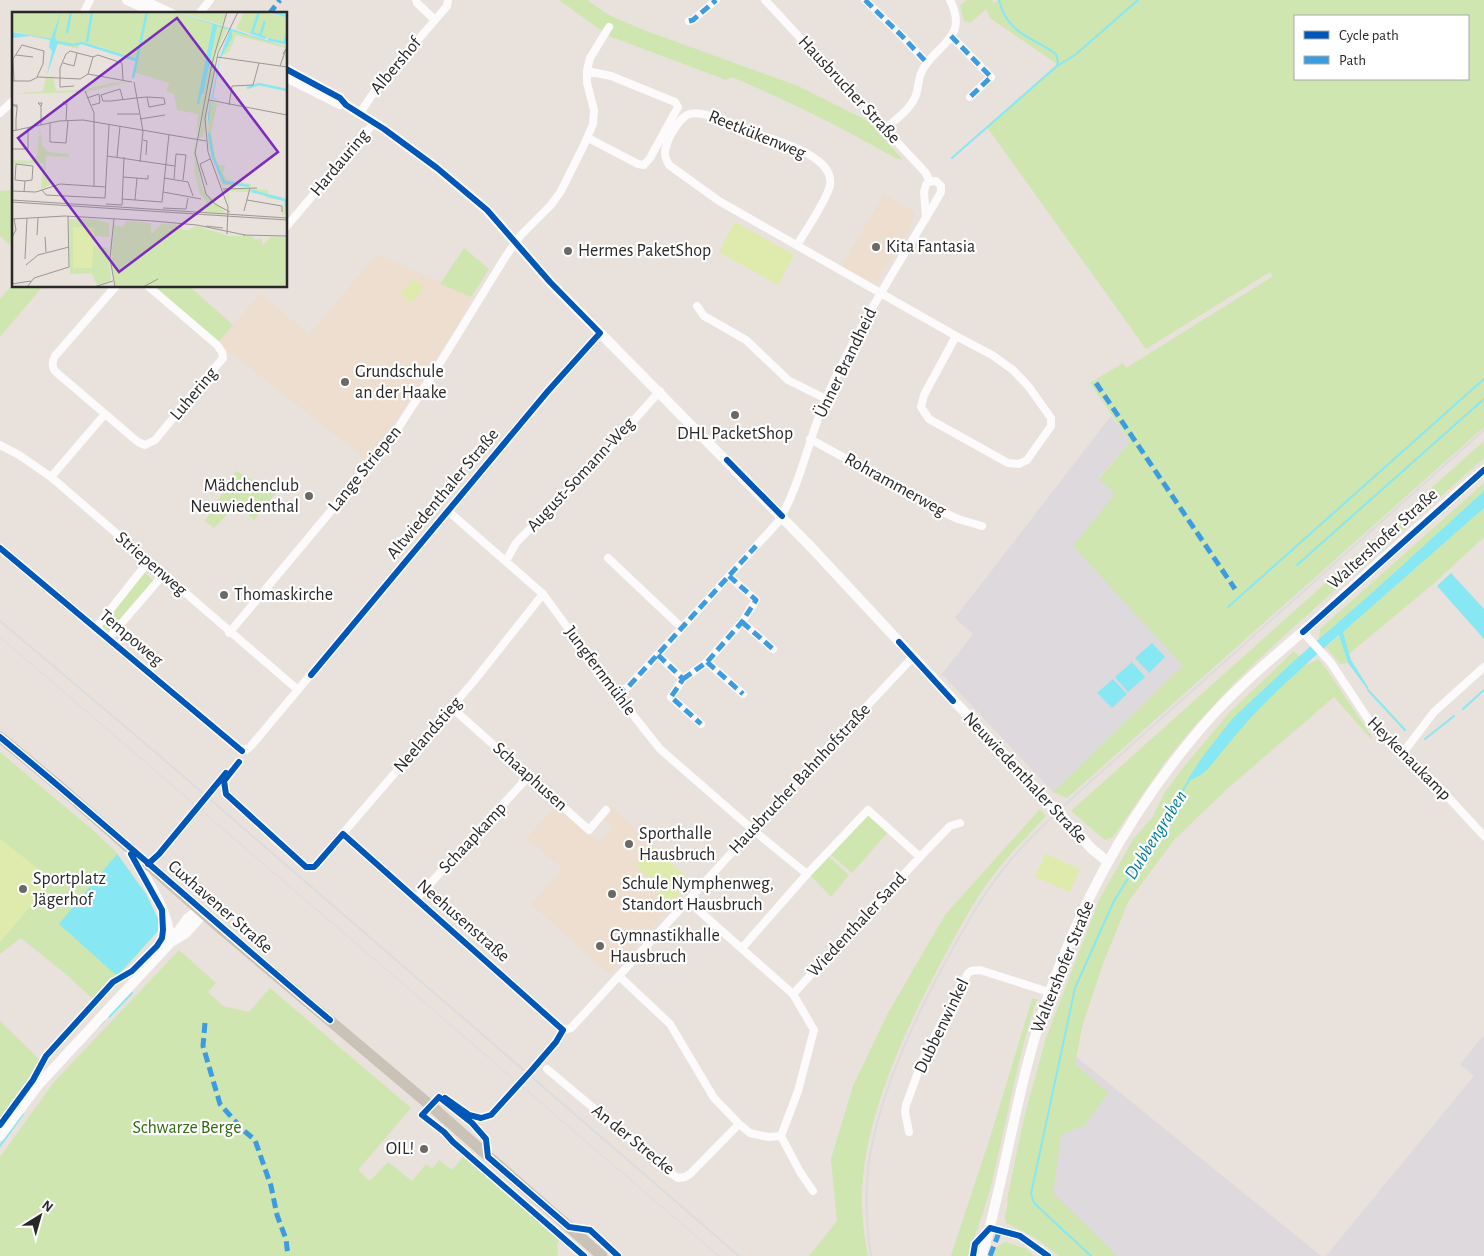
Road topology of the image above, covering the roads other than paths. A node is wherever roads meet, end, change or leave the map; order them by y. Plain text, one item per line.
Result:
1 (90, 0) edge
2 (127, 0) edge
3 (142, 0) edge
4 (210, 0) edge
5 (416, 0) edge
6 (448, 0) edge
7 (716, 0) edge
8 (765, 0) edge
9 (865, 0) edge
10 (950, 0) edge
11 (84, 12) edge
12 (152, 12) edge
13 (168, 12) edge
14 (201, 12) edge
15 (435, 20) junction
16 (688, 21) dead end
17 (609, 26) dead end
18 (951, 36) junction
19 (927, 63) junction
20 (288, 70) edge
21 (587, 71) junction
22 (288, 78) edge
23 (970, 97) dead end
24 (12, 102) edge
25 (346, 105) junction
26 (0, 113) edge
27 (360, 114) junction
28 (374, 122) junction
29 (885, 129) junction
30 (588, 138) junction
31 (930, 181) junction
32 (926, 218) junction
33 (288, 225) edge
34 (516, 242) junction
35 (797, 245) junction
36 (114, 288) edge
37 (150, 288) edge
38 (880, 294) junction
39 (698, 306) dead end
40 (600, 333) junction
41 (956, 336) junction
42 (660, 391) junction
43 (826, 399) junction
44 (105, 414) junction
45 (810, 439) junction
46 (0, 445) edge
47 (1484, 470) edge
48 (51, 477) junction
49 (448, 511) junction
50 (782, 516) junction
51 (982, 526) dead end
52 (0, 548) edge
53 (608, 558) dead end
54 (506, 561) junction
55 (148, 562) junction
56 (163, 575) junction
57 (729, 576) junction
58 (543, 594) junction
59 (742, 622) junction
60 (682, 628) junction
61 (96, 629) junction
62 (1303, 632) junction
63 (230, 633) junction
64 (108, 639) junction
65 (773, 649) dead end
66 (658, 655) junction
67 (913, 657) junction
68 (707, 662) junction
69 (1484, 667) edge
70 (683, 679) junction
71 (298, 690) junction
72 (743, 694) dead end
73 (617, 695) junction
74 (451, 707) junction
75 (700, 724) dead end
76 (0, 737) edge
77 (242, 750) joint
78 (1402, 754) junction
79 (529, 776) junction
80 (226, 794) dead end
81 (606, 810) dead end
82 (960, 823) dead end
83 (753, 830) junction
84 (343, 834) junction
85 (1484, 836) edge
86 (124, 843) junction
87 (920, 857) junction
88 (1108, 862) junction
89 (807, 874) junction
90 (416, 899) junction
91 (688, 900) junction
92 (204, 914) junction
93 (169, 944) junction
94 (742, 948) junction
95 (619, 976) junction
96 (1049, 992) junction
97 (792, 994) junction
98 (563, 1030) joint
99 (547, 1069) dead end
100 (739, 1124) junction
101 (909, 1132) dead end
102 (0, 1136) edge
103 (781, 1136) junction
104 (814, 1191) dead end
105 (990, 1228) junction
106 (602, 1256) edge
107 (982, 1256) edge
108 (1048, 1256) edge

1 - 11 street
2 - 12 main road
3 - 13 main road
4 - 14 street
5 - 15 street
6 - 15 street, Albershof
7 - 16 street
8 - 29 street, Hausbrucher Straße
9 - 19 street
10 - 18 street
15 - 27 street, Albershof
17 - 21 street
18 - 19 street
18 - 23 street
19 - 29 street
20 - 25 main road, Neuwiedenthaler Straße
21 - 30 street, Lange Striepen
21 - 30 street
22 - 25 main road, Neuwiedenthaler Straße
24 - 26 street
25 - 27 main road, Neuwiedenthaler Straße
27 - 28 main road, Neuwiedenthaler Straße
28 - 33 street, Hardauring
28 - 34 main road, Neuwiedenthaler Straße
29 - 31 street, Hausbrucher Straße
30 - 34 street, Lange Striepen
31 - 32 street
31 - 32 street, Ünner Brandheid
32 - 38 street, Ünner Brandheid
34 - 40 main road, Neuwiedenthaler Straße
34 - 63 street, Lange Striepen
35 - 35 street, Reetkükenweg
35 - 38 street, Reetkükenweg
36 - 44 street, Luhering
37 - 44 street, Luhering
38 - 41 street, Reetkükenweg
38 - 43 street, Ünner Brandheid
39 - 43 street
40 - 42 main road, Neuwiedenthaler Straße
40 - 49 street, Altwiedenthaler Straße
41 - 41 street, Reetkükenweg
42 - 50 main road, Neuwiedenthaler Straße
42 - 54 street, August-Somann-Weg
43 - 45 street, Ünner Brandheid
44 - 48 street
45 - 50 street, Ünner Brandheid
45 - 51 street, Rohrammerweg
46 - 48 street, Striepenweg
47 - 62 main road, Waltershofer Straße
48 - 55 street, Striepenweg
49 - 54 street, Jungfernmühle
49 - 71 street, Altwiedenthaler Straße
50 - 57 street, Ünner Brandheid
50 - 67 main road, Neuwiedenthaler Straße
52 - 61 street, Tempoweg
53 - 60 street
54 - 58 street, Jungfernmühle
55 - 56 street, Striepenweg
55 - 61 street
56 - 63 street, Striepenweg
56 - 64 street
57 - 59 street
57 - 60 street, Ünner Brandheid
58 - 73 street, Jungfernmühle
58 - 74 street, Neelandstieg
59 - 65 street
59 - 68 street
60 - 66 street, Ünner Brandheid
61 - 64 street, Tempoweg
62 - 78 street, Heykenaukamp
62 - 88 main road, Waltershofer Straße
63 - 71 street, Striepenweg
64 - 77 street, Tempoweg
66 - 70 street
66 - 73 street, Ünner Brandheid
67 - 83 street, Hausbrucher Bahnhofstraße
67 - 88 main road, Neuwiedenthaler Straße
68 - 70 street
68 - 72 street
69 - 78 street
70 - 75 street
71 - 77 street, Altwiedenthaler Straße
73 - 83 street, Jungfernmühle
74 - 79 street, Schaaphusen
74 - 84 street, Neelandstieg
76 - 86 main road, Cuxhavener Straße
78 - 85 street, Heykenaukamp
79 - 81 street, Schaaphusen
79 - 90 street, Schaapkamp
80 - 84 street, Neelandstieg
82 - 87 street, Wiedenthaler Sand
83 - 89 street
83 - 91 street, Hausbrucher Bahnhofstraße
84 - 90 street, Neehusenstraße
86 - 92 main road, Cuxhavener Straße
86 - 93 main road
87 - 89 street, Wiedenthaler Sand
87 - 97 street, Wiedenthaler Sand
88 - 96 main road, Waltershofer Straße
89 - 94 street, Wiedenthaler Sand
90 - 98 street, Neehusenstraße
91 - 94 street
91 - 95 street, Hausbrucher Bahnhofstraße
92 - 93 main road
92 - 106 main road, Cuxhavener Straße
93 - 102 main road
94 - 97 street
95 - 98 street, Hausbrucher Bahnhofstraße
95 - 100 street
96 - 101 street, Dubbenwinkel
96 - 105 main road, Waltershofer Straße
97 - 103 street
99 - 100 street, An der Strecke
100 - 103 street
103 - 104 street
105 - 107 main road, Waltershofer Straße
105 - 108 street

